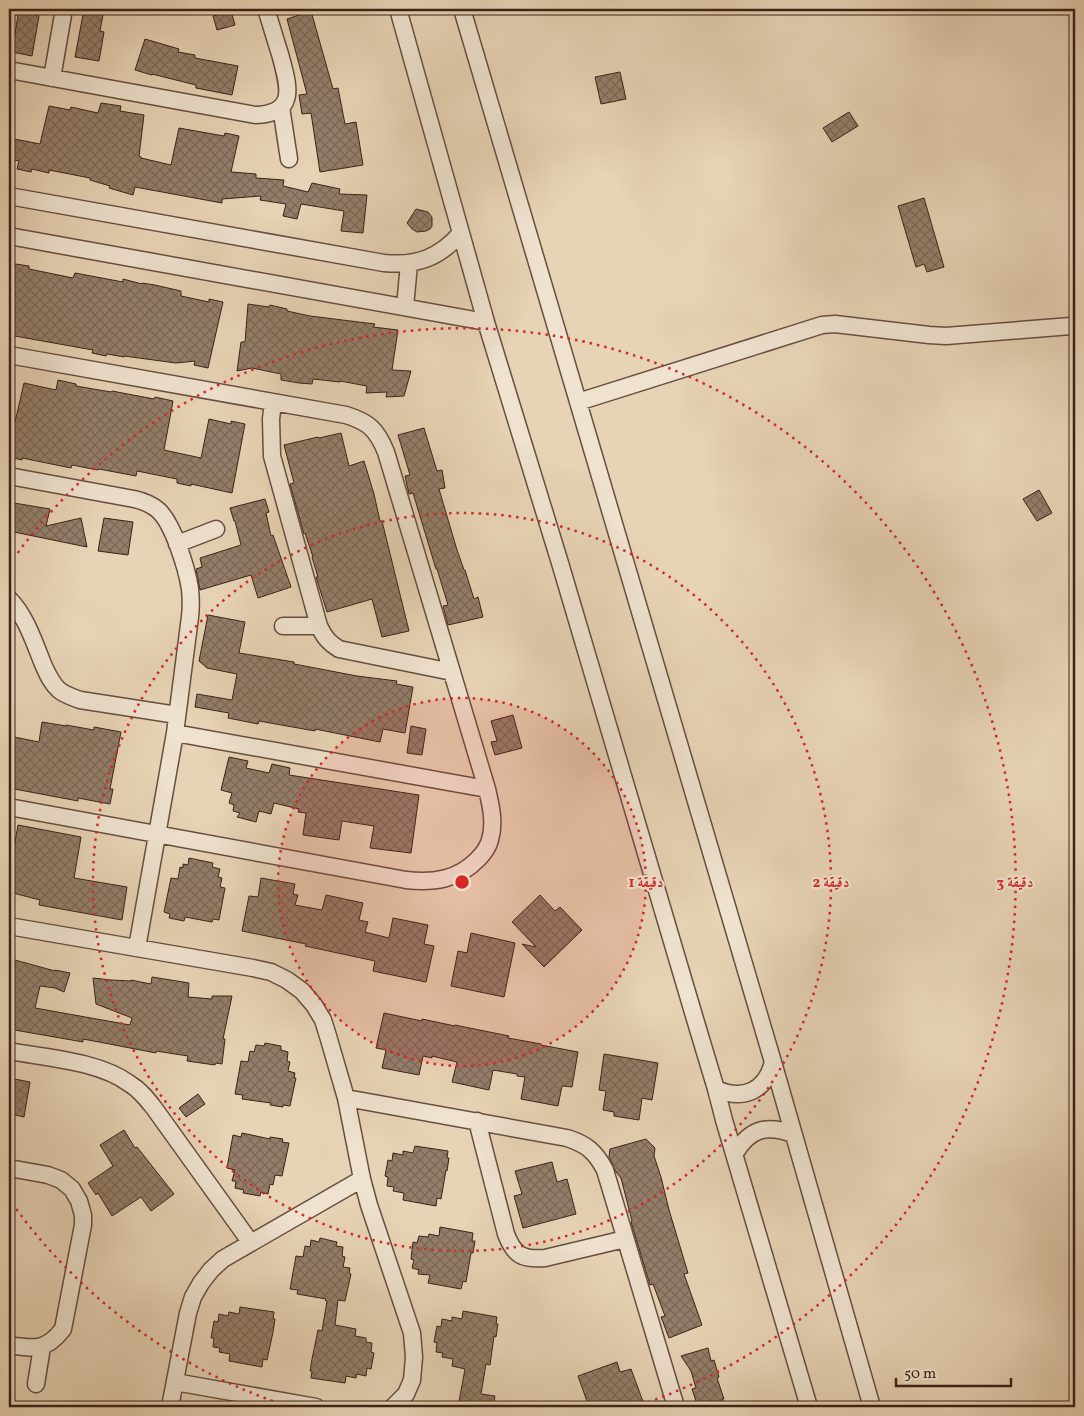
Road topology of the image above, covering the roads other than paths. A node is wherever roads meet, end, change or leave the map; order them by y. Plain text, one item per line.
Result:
1 (64, 9) edge
2 (266, 9) edge
3 (398, 9) edge
4 (463, 10) edge
5 (9, 70) edge
6 (52, 78) junction
7 (281, 107) junction
8 (289, 159) dead end
9 (9, 196) edge
10 (461, 233) junction
11 (9, 236) edge
12 (409, 264) junction
13 (405, 307) junction
14 (486, 322) junction
15 (1070, 326) dead end
16 (9, 355) edge
17 (273, 402) junction
18 (578, 402) junction
19 (9, 476) edge
20 (216, 529) dead end
21 (176, 544) junction
22 (9, 599) edge
23 (283, 626) dead end
24 (319, 626) junction
25 (452, 672) junction
26 (177, 715) junction
27 (175, 733) junction
28 (487, 789) junction
29 (9, 807) edge
30 (157, 833) junction
31 (9, 926) edge
32 (137, 948) junction
33 (9, 1051) edge
34 (773, 1062) junction
35 (716, 1088) junction
36 (346, 1098) junction
37 (477, 1121) junction
38 (793, 1134) junction
39 (735, 1153) junction
40 (9, 1168) edge
41 (362, 1180) junction
42 (625, 1239) junction
43 (251, 1243) junction
44 (9, 1345) edge
45 (42, 1347) junction
46 (175, 1382) junction
47 (36, 1384) dead end
48 (289, 1405) edge
49 (170, 1407) edge
50 (316, 1407) edge
51 (393, 1407) edge
52 (676, 1407) edge
53 (809, 1407) edge
54 (872, 1407) edge

1 - 6 street
2 - 7 street
3 - 10 street
4 - 18 street
5 - 6 street
6 - 7 street
7 - 8 street
9 - 12 street
10 - 12 street
10 - 14 street
11 - 13 street
12 - 13 street
13 - 14 street
14 - 35 street
15 - 18 street
16 - 17 street
17 - 24 street
17 - 25 street
18 - 34 street
19 - 21 street
20 - 21 street
21 - 26 street
22 - 26 street
23 - 24 street
24 - 25 street
25 - 28 street
26 - 27 street
27 - 28 street
27 - 30 street
28 - 30 street
29 - 30 street
30 - 32 street
31 - 32 street
32 - 36 street
33 - 43 street
34 - 35 street
34 - 38 street
35 - 39 street
36 - 37 street
36 - 41 street
37 - 42 street
37 - 42 street
38 - 39 street
38 - 54 street
39 - 53 street
40 - 45 street
41 - 43 street
41 - 51 street
42 - 52 street
43 - 46 street
44 - 45 street
45 - 47 street
46 - 48 street
46 - 49 street
48 - 50 street

